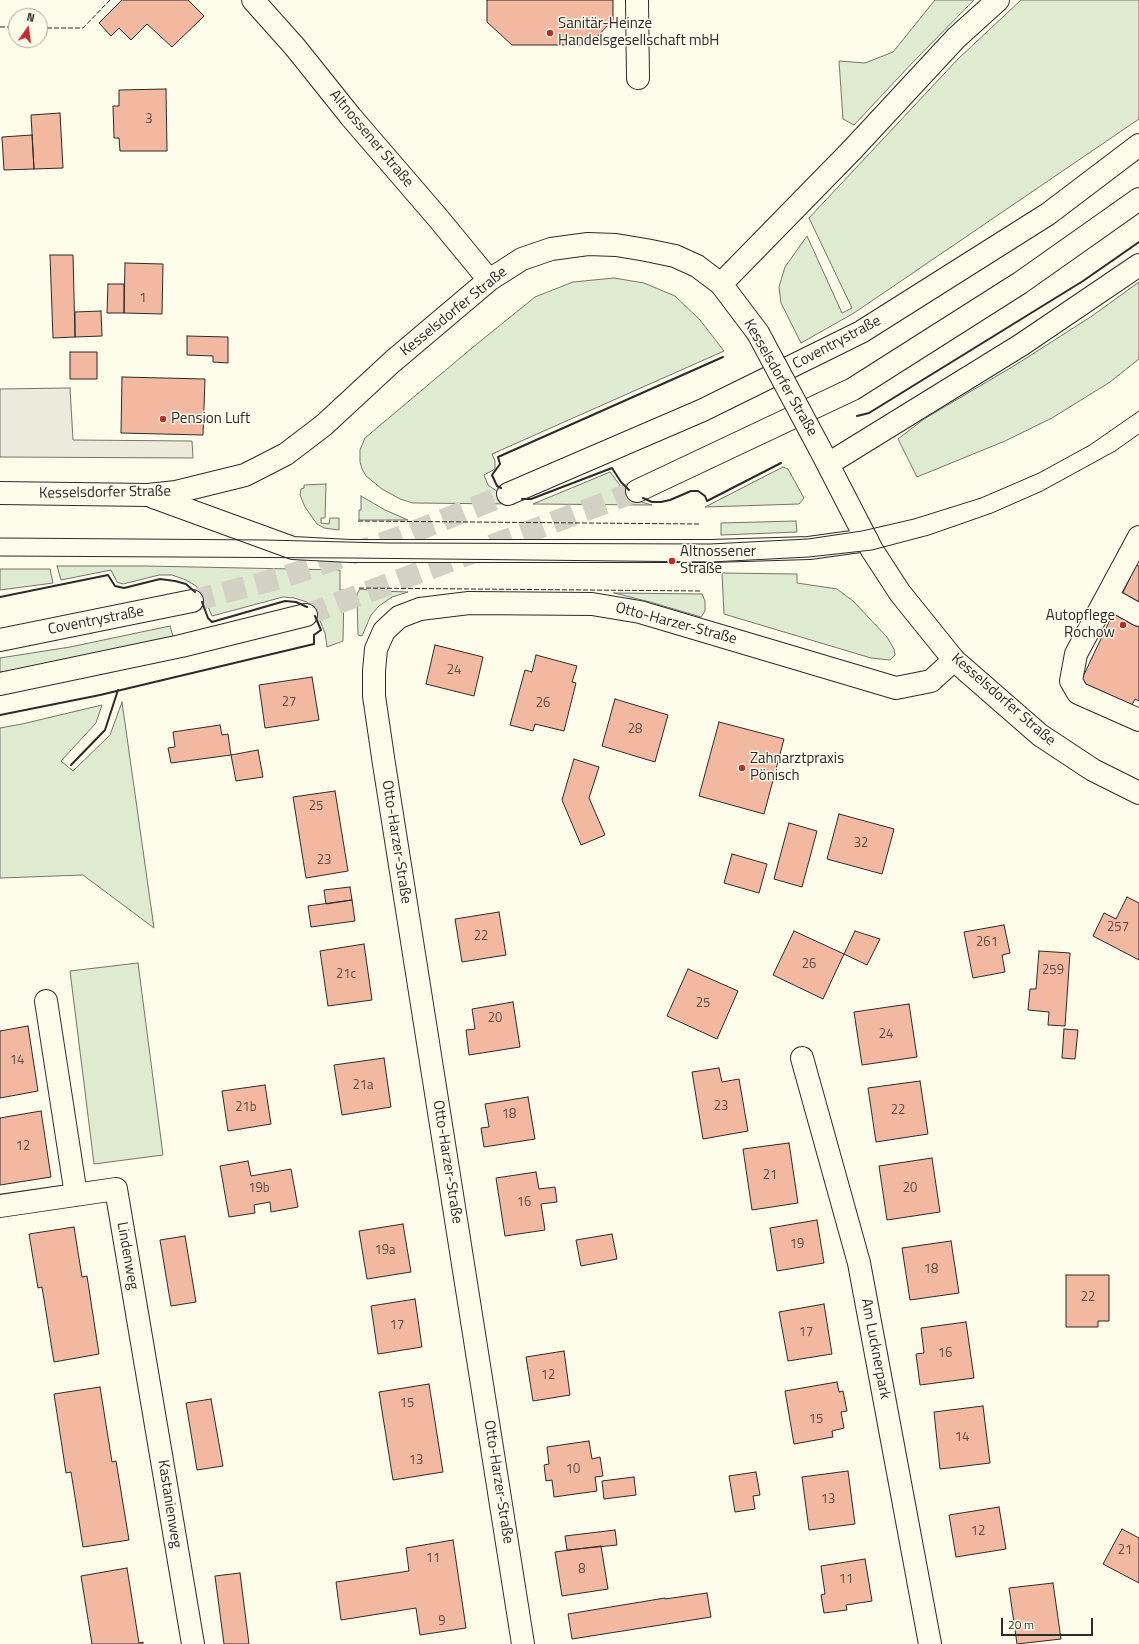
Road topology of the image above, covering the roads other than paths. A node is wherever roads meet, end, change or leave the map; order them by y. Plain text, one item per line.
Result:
1 (253, 0) edge
2 (637, 0) edge
3 (998, 0) edge
4 (638, 78) dead end
5 (1139, 145) edge
6 (1139, 199) edge
7 (1139, 265) edge
8 (489, 280) junction
9 (721, 284) junction
10 (824, 457) junction
11 (638, 491) tunnel mouth
12 (0, 493) edge
13 (508, 494) tunnel mouth
14 (148, 495) junction
15 (1139, 537) edge
16 (867, 540) junction
17 (1107, 598) junction
18 (192, 601) tunnel mouth
19 (306, 615) tunnel mouth
20 (1139, 615) edge
21 (0, 640) edge
22 (954, 660) junction
23 (0, 684) edge
24 (1139, 720) edge
25 (1139, 793) edge
26 (46, 1001) dead end
27 (802, 1058) dead end
28 (76, 1195) junction
29 (0, 1206) edge
30 (146, 1363) joint
31 (193, 1644) edge
32 (523, 1644) edge
33 (930, 1644) edge

1 - 8 main road, Altnossener Straße
2 - 4 main road
3 - 9 main road
5 - 13 main road, Coventrystraße
6 - 11 main road
7 - 10 main road
8 - 9 main road, Kesselsdorfer Straße
8 - 14 main road, Kesselsdorfer Straße
9 - 10 main road, Kesselsdorfer Straße, bridge
10 - 16 main road, Kesselsdorfer Straße
12 - 14 main road, Kesselsdorfer Straße
14 - 16 main road
15 - 17 main road
16 - 22 main road, Kesselsdorfer Straße
17 - 20 main road
17 - 24 main road
18 - 21 main road, Coventrystraße
19 - 23 main road
22 - 25 main road, Kesselsdorfer Straße
22 - 32 main road, Otto-Harzer-Straße
26 - 28 main road
27 - 33 main road, Am Lucknerpark
28 - 29 main road, Lindenweg
28 - 30 main road, Lindenweg
30 - 31 main road, Kastanienweg

